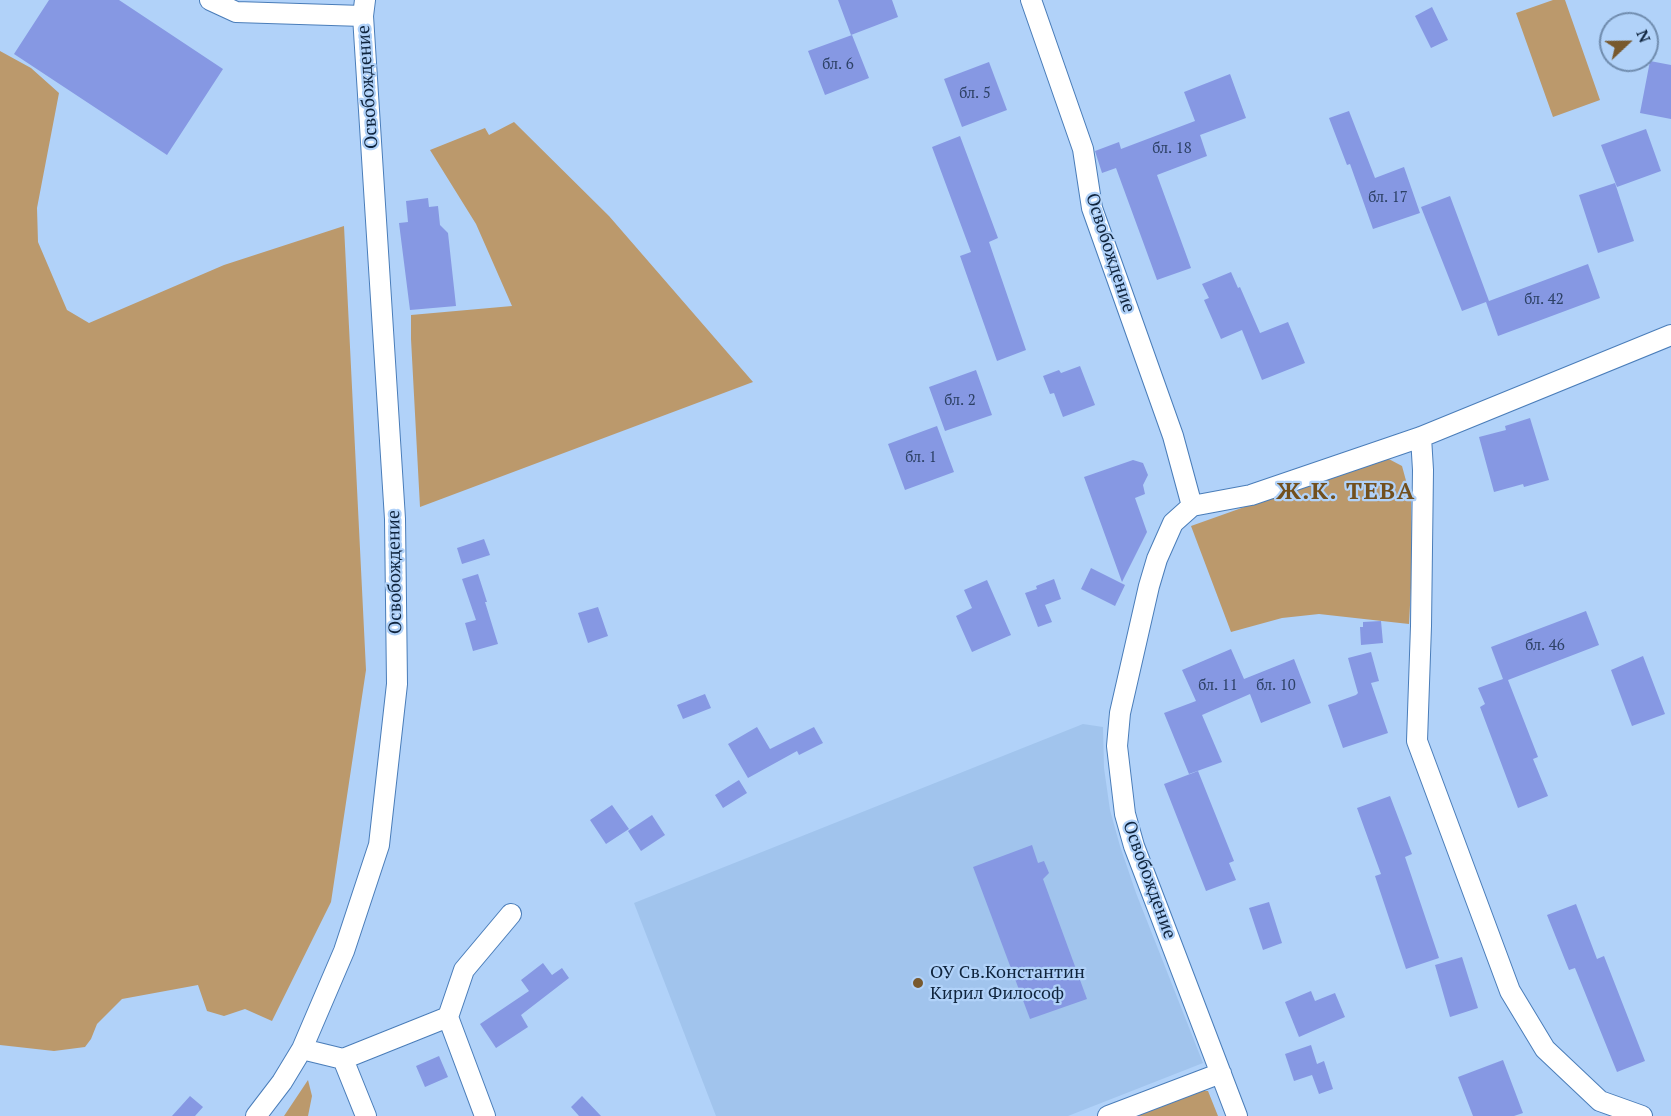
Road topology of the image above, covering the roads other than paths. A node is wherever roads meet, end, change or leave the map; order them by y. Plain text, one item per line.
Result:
1 (210, 0) edge
2 (1031, 0) edge
3 (364, 8) edge
4 (1671, 335) edge
5 (1421, 437) junction
6 (1192, 506) junction
7 (511, 914) dead end
8 (448, 1017) junction
9 (302, 1049) junction
10 (343, 1059) junction
11 (1221, 1073) junction
12 (256, 1116) edge
13 (366, 1116) edge
14 (485, 1116) edge
15 (1108, 1116) edge
16 (1237, 1116) edge
17 (1642, 1116) edge

1 - 3 street
2 - 6 street, Освобождение
3 - 9 street, Освобождение
4 - 5 street
5 - 6 street
5 - 17 street
6 - 11 street, Освобождение
7 - 8 street
8 - 10 street
8 - 14 street
9 - 10 street
9 - 12 street, Освобождение
10 - 13 street
11 - 15 street
11 - 16 street, Освобождение

